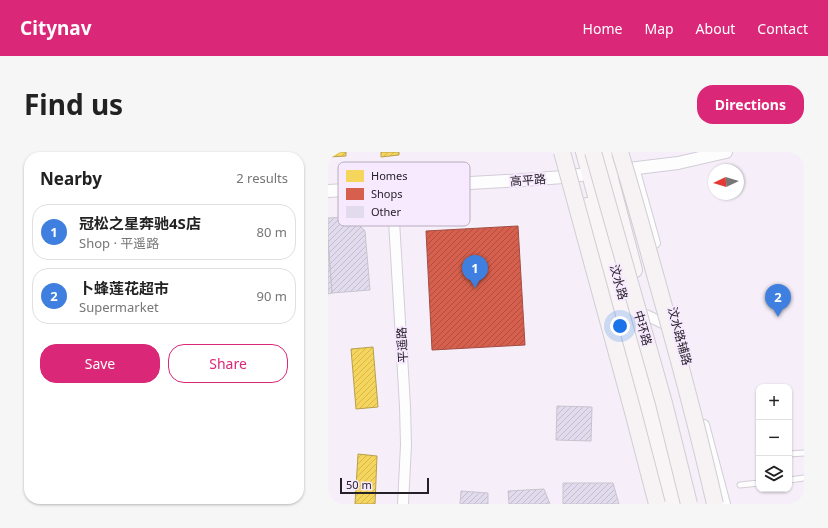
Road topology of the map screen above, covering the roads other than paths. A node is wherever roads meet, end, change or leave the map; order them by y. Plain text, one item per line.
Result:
1 (555, 152) edge
2 (562, 152) edge
3 (573, 152) edge
4 (584, 152) edge
5 (593, 152) edge
6 (603, 152) edge
7 (620, 152) edge
8 (726, 152) edge
9 (634, 168) junction
10 (608, 171) junction
11 (585, 174) junction
12 (563, 177) junction
13 (470, 183) edge
14 (338, 190) edge
15 (328, 191) edge
16 (394, 226) edge
17 (646, 315) junction
18 (678, 330) junction
19 (654, 347) junction
20 (650, 396) junction
21 (804, 453) edge
22 (792, 454) edge
23 (804, 478) edge
24 (792, 480) edge
25 (756, 483) edge
26 (740, 485) dead end
27 (403, 504) edge
28 (650, 504) edge
29 (657, 504) edge
30 (668, 504) edge
31 (680, 504) edge
32 (689, 504) edge
33 (695, 504) edge
34 (715, 504) edge
35 (725, 504) edge

1 - 12 main road
2 - 29 highway, bridge
3 - 11 main road, 汶水路
4 - 11 main road, 汶水路
5 - 32 highway, 中环路, bridge
6 - 10 main road, 汶水路
7 - 34 highway, bridge
8 - 9 street, 高平路
9 - 10 street, 高平路
9 - 18 street, 汶水路辅路
10 - 11 street, 高平路
10 - 17 main road, 汶水路
11 - 12 street, 高平路
11 - 20 main road, 汶水路
11 - 30 main road, 汶水路
12 - 13 street, 高平路
12 - 28 main road
14 - 15 street, 高平路
16 - 27 street, 平遥路
17 - 18 street
17 - 19 main road, 汶水路
18 - 35 street, 汶水路辅路
19 - 20 main road
19 - 33 main road, 汶水路
20 - 31 main road, 汶水路
21 - 22 lane
23 - 24 lane
25 - 26 lane

